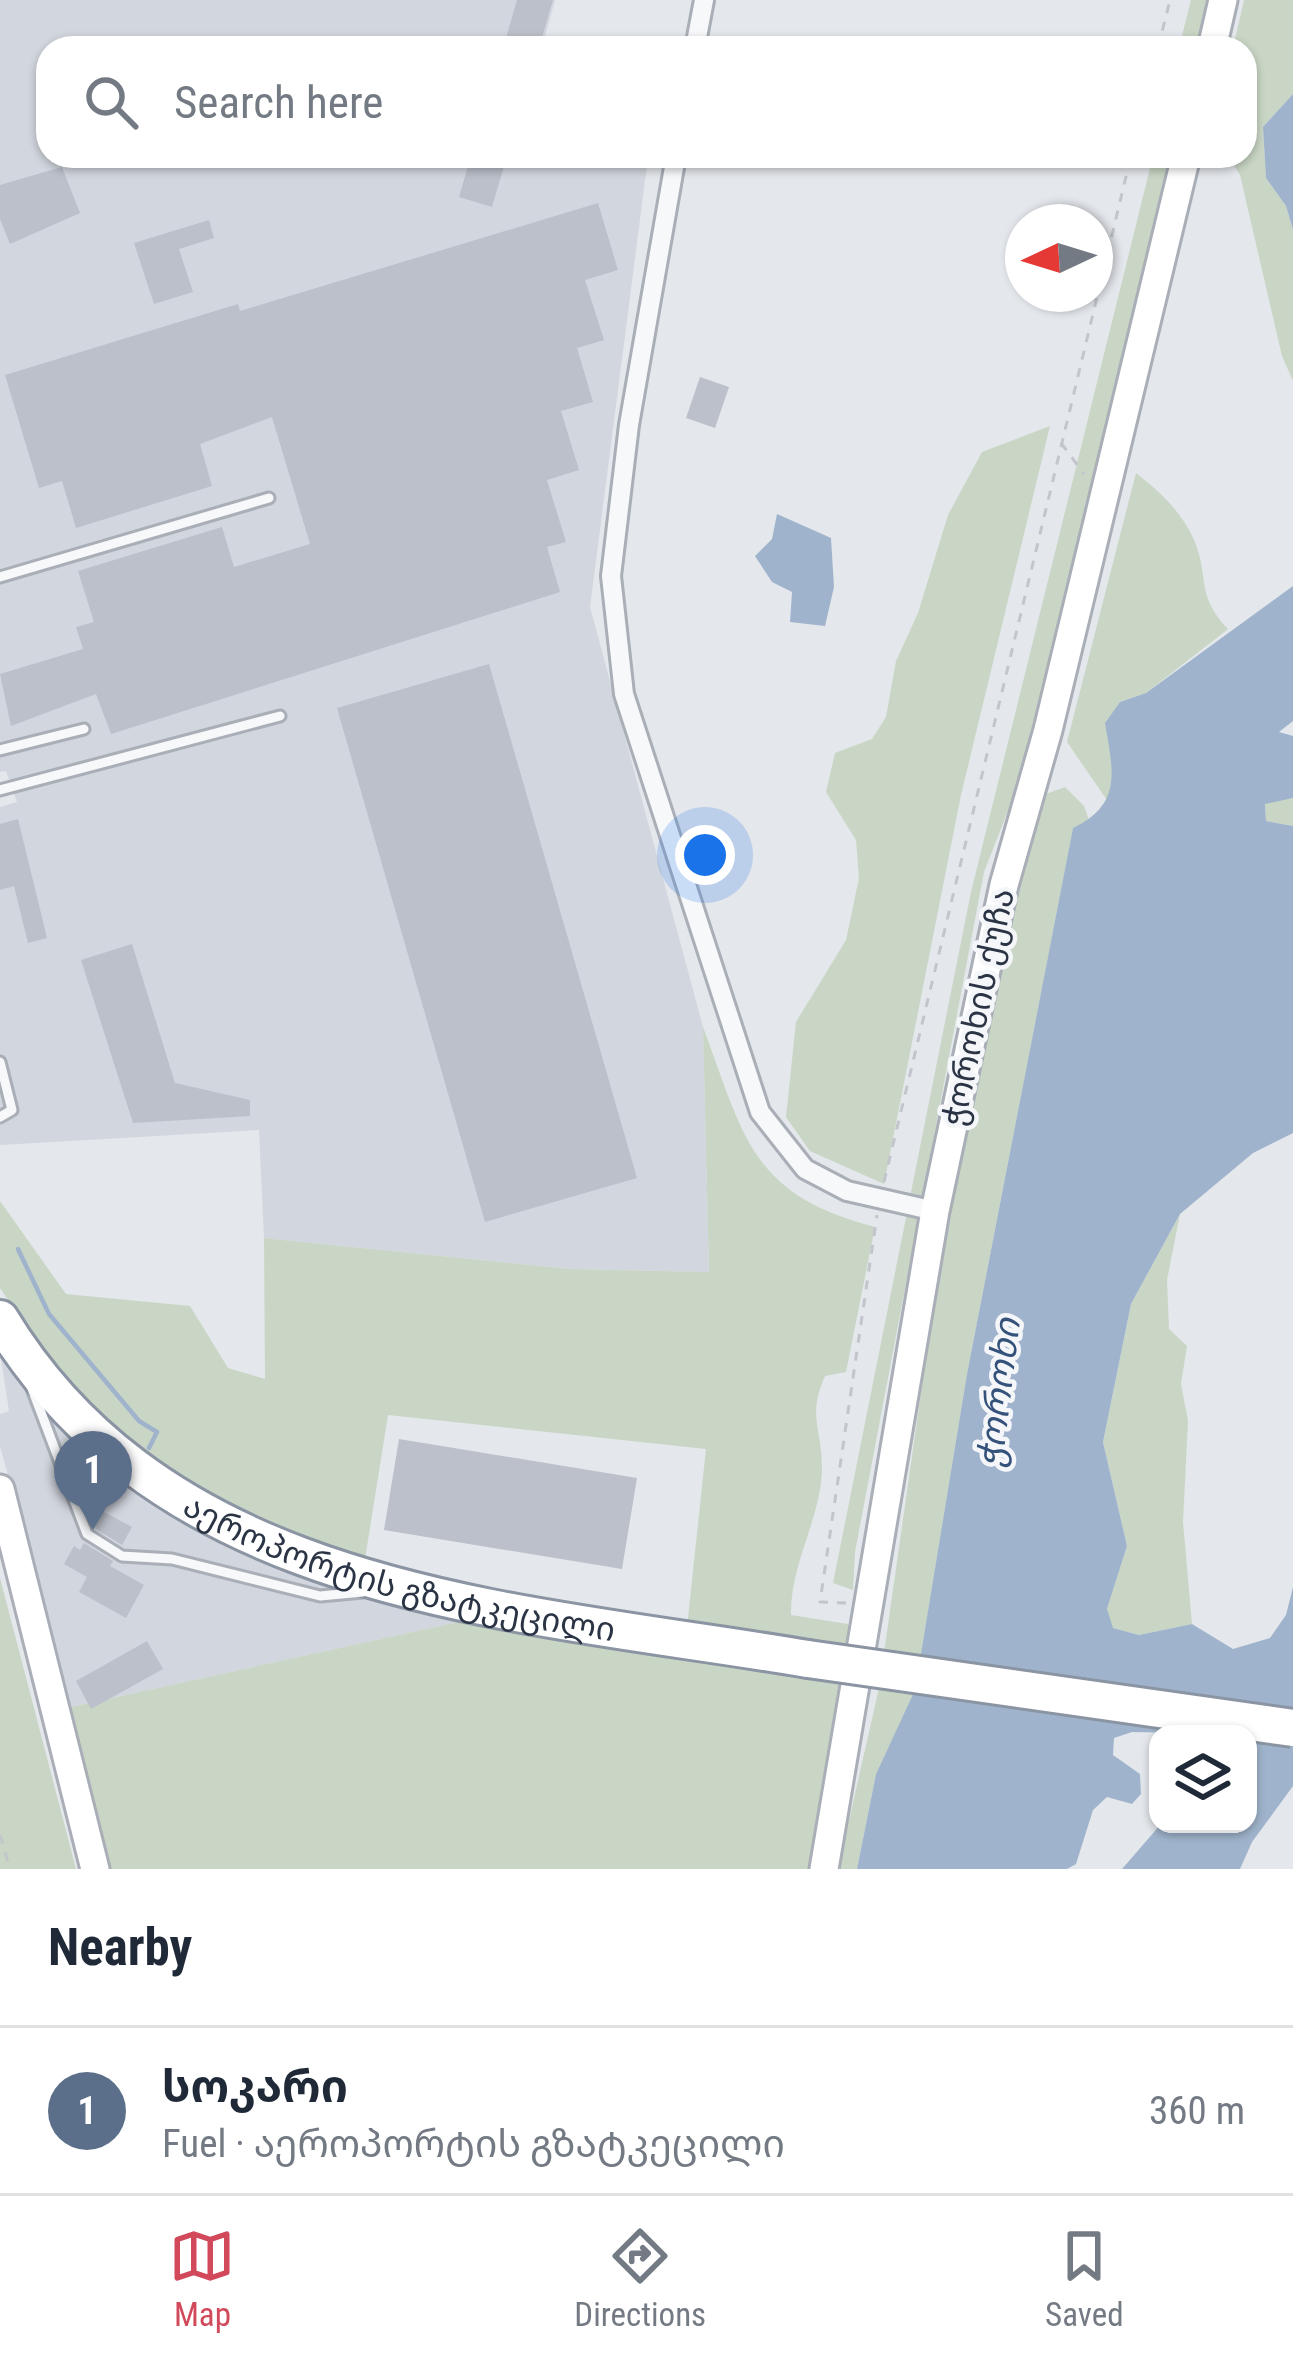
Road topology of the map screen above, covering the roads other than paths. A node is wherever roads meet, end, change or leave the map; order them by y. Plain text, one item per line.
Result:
1 (704, 0) edge
2 (1223, 0) edge
3 (697, 36) edge
4 (1215, 36) edge
5 (674, 168) edge
6 (1183, 168) edge
7 (269, 498) dead end
8 (0, 577) edge
9 (280, 716) dead end
10 (83, 729) dead end
11 (0, 750) edge
12 (0, 790) edge
13 (0, 1062) edge
14 (0, 1117) edge
15 (935, 1211) junction
16 (0, 1319) edge
17 (20, 1352) junction
18 (0, 1489) edge
19 (397, 1589) junction
20 (1293, 1728) edge
21 (95, 1869) edge
22 (824, 1869) edge

1 - 3 street
2 - 4 street
5 - 15 street
6 - 15 street, ჭოროხის ქუჩა
7 - 8 lane
9 - 12 lane
10 - 11 lane
13 - 14 lane
15 - 22 street, ჭოროხის ქუჩა
16 - 17 highway, აეროპორტის გზატკეცილი
17 - 19 highway, აეროპორტის გზატკეცილი
17 - 19 lane
18 - 21 street
19 - 20 highway, აეროპორტის გზატკეცილი, bridge

